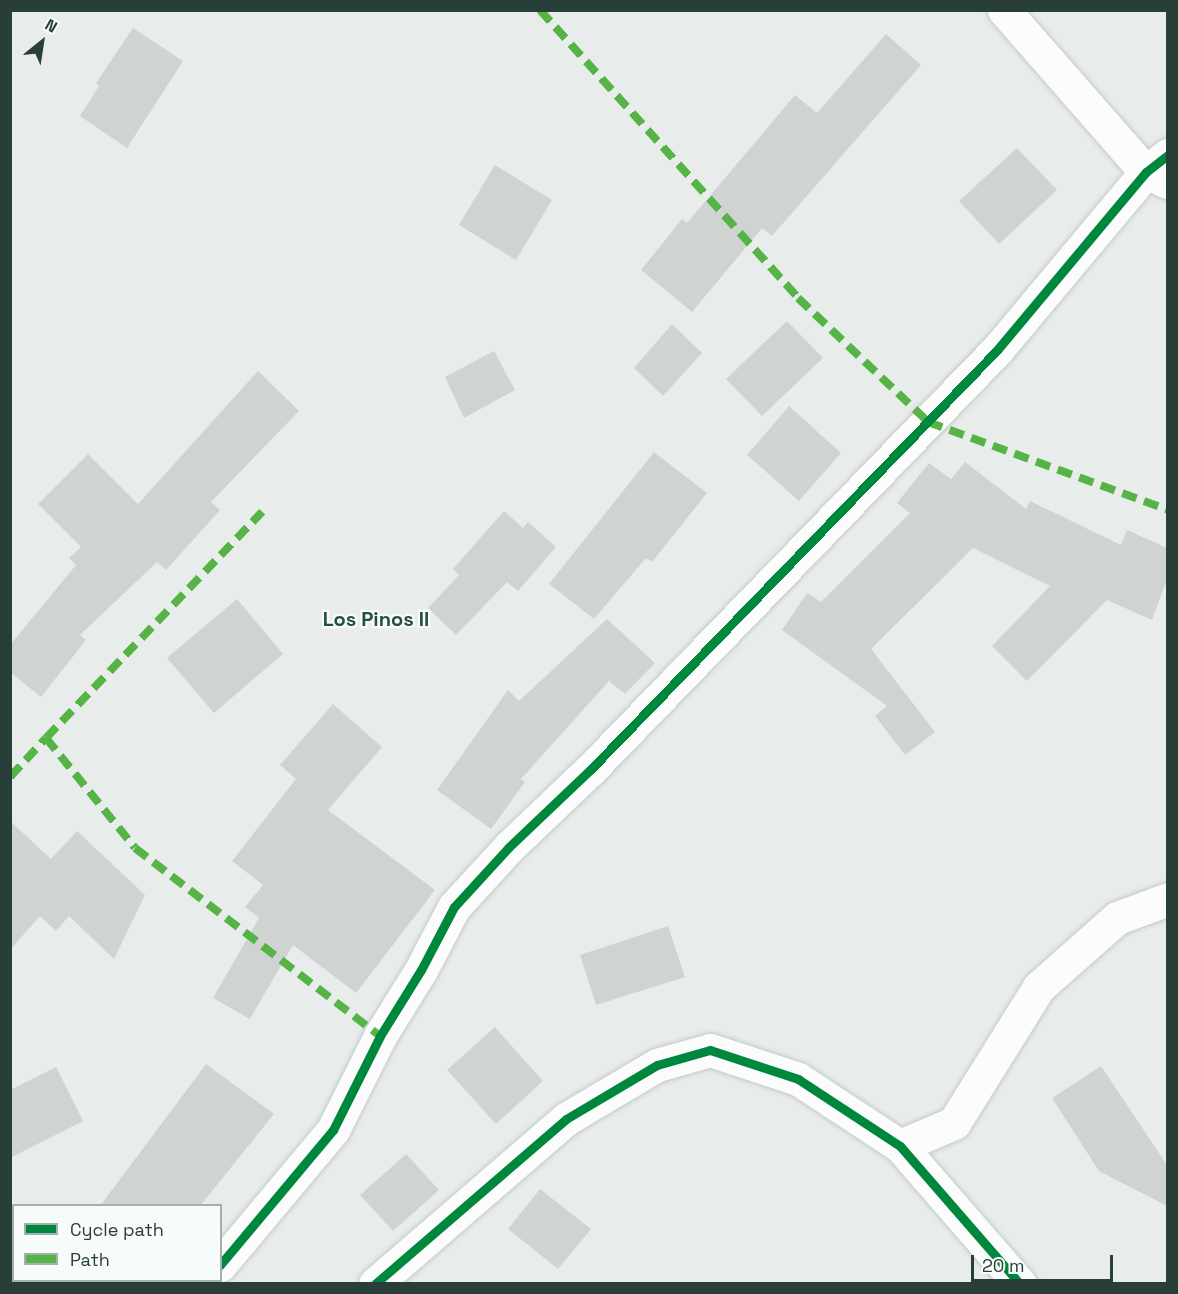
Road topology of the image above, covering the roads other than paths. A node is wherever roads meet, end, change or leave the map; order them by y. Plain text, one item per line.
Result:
1 (1004, 10) edge
2 (1160, 170) edge
3 (1167, 899) edge
4 (900, 1146) junction
5 (222, 1263) edge
6 (375, 1284) edge
7 (1020, 1284) edge

1 - 2 street
2 - 5 street
3 - 4 street
4 - 6 street
4 - 7 street

